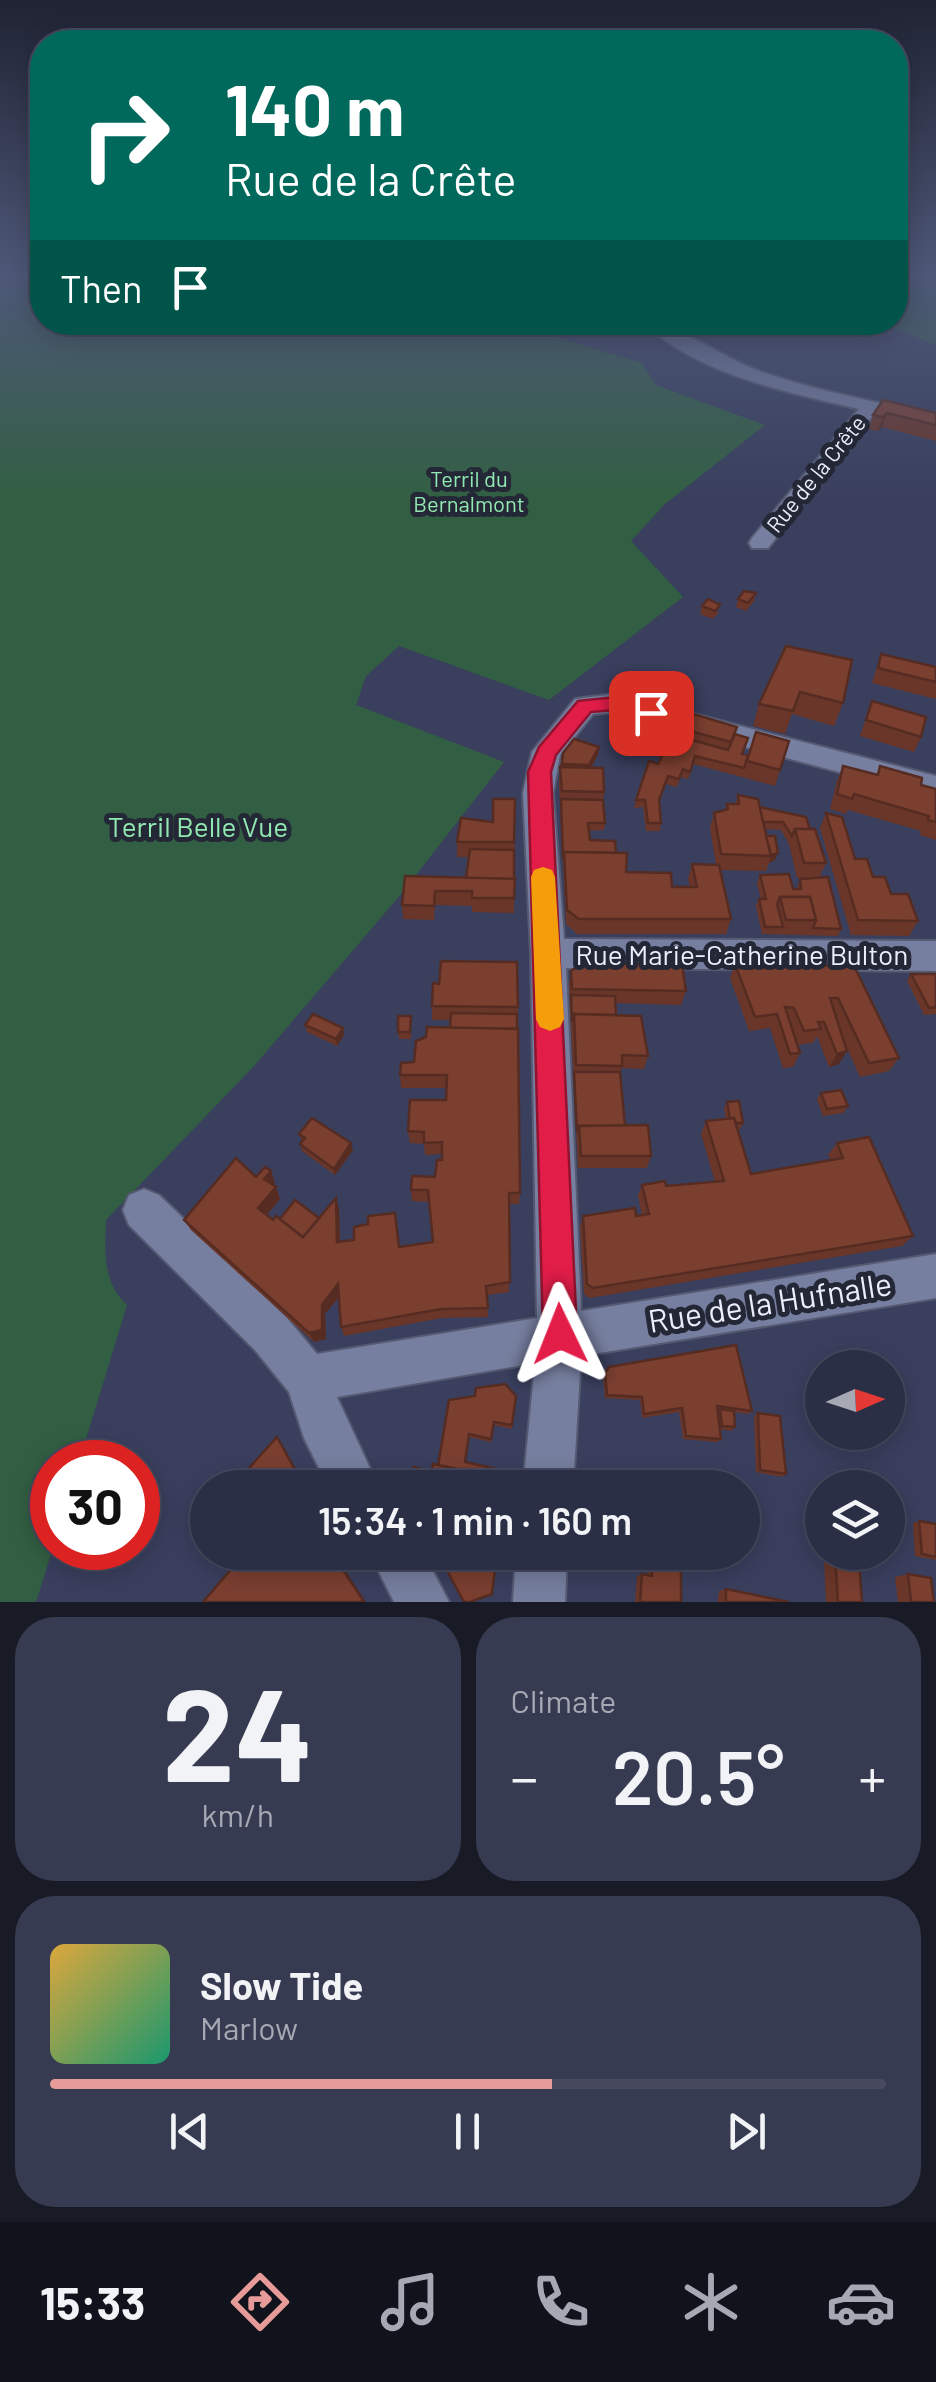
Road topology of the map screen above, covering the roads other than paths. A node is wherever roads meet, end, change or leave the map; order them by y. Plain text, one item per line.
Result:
1 (695, 352) edge
2 (872, 406) junction
3 (936, 421) edge
4 (760, 543) dead end
5 (936, 786) edge
6 (548, 953) junction
7 (936, 956) edge
8 (144, 1210) dead end
9 (936, 1276) edge
10 (560, 1334) junction
11 (308, 1379) junction
12 (346, 1470) edge
13 (549, 1470) edge
14 (404, 1570) edge
15 (541, 1570) edge
16 (423, 1602) edge
17 (538, 1602) edge

1 - 2 street
2 - 3 street
2 - 4 street, Rue de la Crête
5 - 6 street
6 - 7 street, Rue Marie-Catherine Bulton
6 - 10 street
8 - 11 street
9 - 10 street, Rue de la Hufnalle
10 - 11 street, Rue de la Hufnalle
10 - 13 street
11 - 12 street
14 - 16 street
15 - 17 street

